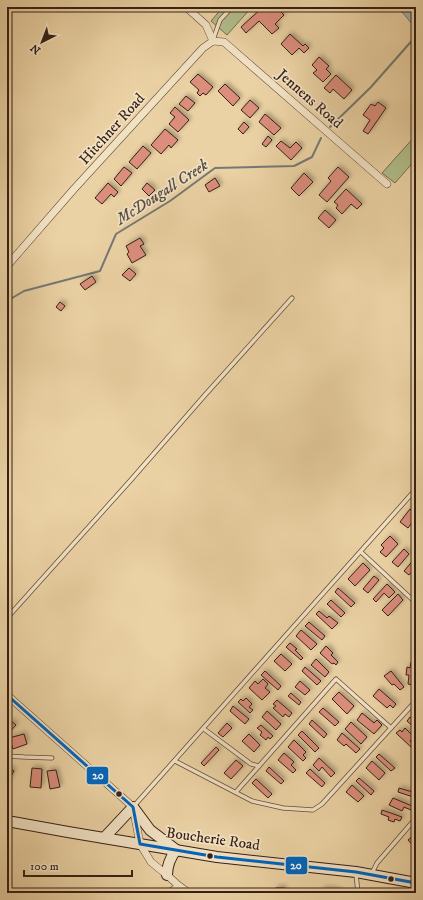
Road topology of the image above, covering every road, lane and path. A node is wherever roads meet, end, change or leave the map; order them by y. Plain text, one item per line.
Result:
1 (186, 7) edge
2 (232, 7) edge
3 (213, 41) junction
4 (386, 184) dead end
5 (7, 266) edge
6 (292, 298) dead end
7 (416, 489) edge
8 (412, 493) junction
9 (416, 497) edge
10 (361, 552) junction
11 (416, 603) edge
12 (7, 618) edge
13 (7, 695) edge
14 (412, 705) dead end
15 (391, 728) junction
16 (204, 729) junction
17 (7, 756) edge
18 (52, 758) dead end
19 (175, 761) junction
20 (259, 766) junction
21 (236, 792) junction
22 (133, 807) junction
23 (416, 818) edge
24 (7, 821) edge
25 (104, 838) junction
26 (140, 844) junction
27 (176, 850) junction
28 (356, 872) junction
29 (167, 875) junction
30 (371, 875) junction
31 (416, 883) edge
32 (178, 886) junction
33 (166, 893) edge
34 (189, 893) edge
35 (358, 893) edge

1 - 3 street
2 - 3 lane
3 - 4 street, Jennens Road
3 - 5 street, Hitchner Road
6 - 12 lane
7 - 8 lane
8 - 9 lane
8 - 10 lane
10 - 11 lane
10 - 16 lane
13 - 22 street
14 - 15 lane
15 - 20 lane
15 - 21 lane
16 - 19 lane
16 - 20 lane
17 - 18 lane
19 - 21 lane
19 - 22 lane
20 - 21 lane
22 - 25 main road
22 - 26 street
22 - 27 main road
23 - 30 lane
24 - 25 main road, Boucherie Road
25 - 26 main road, Boucherie Road
26 - 27 main road, Boucherie Road
26 - 29 street
27 - 28 main road, Boucherie Road
27 - 29 main road
28 - 30 main road, Boucherie Road
28 - 35 lane
29 - 32 street
30 - 31 main road, Boucherie Road
32 - 33 lane
32 - 34 street

